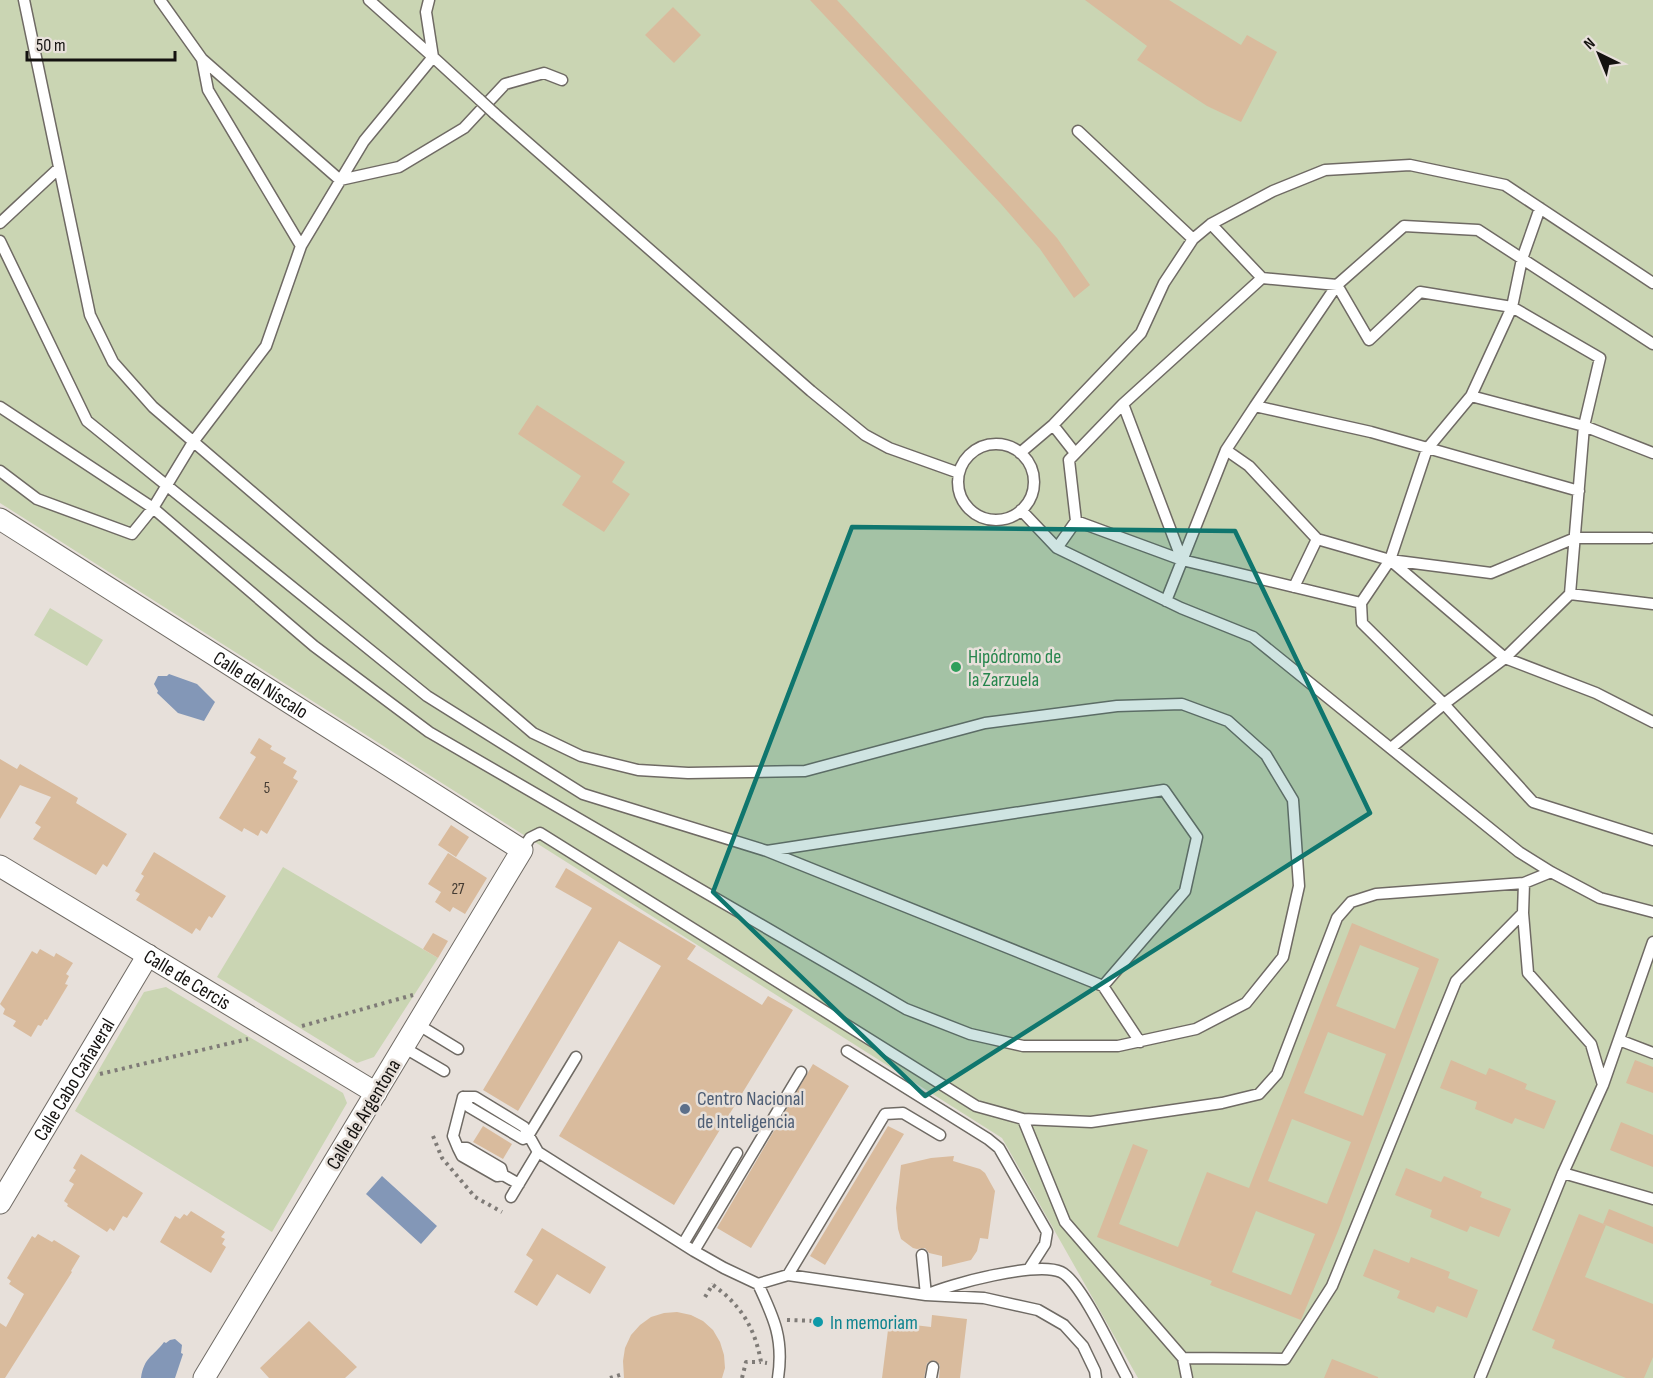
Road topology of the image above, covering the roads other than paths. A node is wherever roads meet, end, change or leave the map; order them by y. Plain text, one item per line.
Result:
1 (24, 0) edge
2 (160, 0) edge
3 (369, 0) edge
4 (429, 0) edge
5 (433, 57) junction
6 (202, 59) junction
7 (562, 80) dead end
8 (1078, 131) dead end
9 (59, 168) junction
10 (340, 180) junction
11 (1540, 208) junction
12 (0, 223) edge
13 (1211, 224) junction
14 (1193, 239) junction
15 (0, 241) edge
16 (301, 246) junction
17 (1522, 259) junction
18 (1262, 278) junction
19 (1653, 284) edge
20 (1337, 285) junction
21 (1512, 307) junction
22 (1653, 344) edge
23 (1471, 396) junction
24 (1123, 404) junction
25 (1255, 405) junction
26 (0, 407) edge
27 (1053, 425) junction
28 (1584, 426) junction
29 (193, 442) junction
30 (1427, 449) junction
31 (1226, 450) junction
32 (1020, 453) junction
33 (1075, 453) junction
34 (1653, 453) edge
35 (0, 471) edge
36 (959, 473) junction
37 (167, 486) junction
38 (1579, 491) junction
39 (153, 508) junction
40 (1021, 510) junction
41 (0, 519) edge
42 (1076, 521) junction
43 (1652, 536) edge
44 (1575, 538) junction
45 (1317, 539) junction
46 (1057, 548) junction
47 (1182, 560) junction
48 (1390, 560) junction
49 (1294, 587) junction
50 (1570, 594) junction
51 (1166, 601) junction
52 (1361, 603) junction
53 (1653, 604) edge
54 (1505, 658) junction
55 (1444, 704) junction
56 (1653, 722) edge
57 (1391, 748) junction
58 (1653, 840) edge
59 (522, 850) junction
60 (766, 851) junction
61 (0, 866) edge
62 (1551, 872) junction
63 (1524, 883) junction
64 (1653, 912) edge
65 (1522, 913) junction
66 (1653, 942) edge
67 (148, 956) junction
68 (1103, 986) junction
69 (417, 1024) junction
70 (1619, 1040) junction
71 (1140, 1042) junction
72 (403, 1047) junction
73 (458, 1049) dead end
74 (847, 1051) dead end
75 (1653, 1053) edge
76 (576, 1057) dead end
77 (444, 1071) dead end
78 (801, 1072) dead end
79 (1603, 1085) junction
80 (376, 1093) junction
81 (1023, 1119) junction
82 (940, 1135) dead end
83 (528, 1136) junction
84 (538, 1152) junction
85 (737, 1153) dead end
86 (1563, 1173) junction
87 (519, 1184) junction
88 (511, 1197) dead end
89 (1653, 1199) edge
90 (0, 1203) edge
91 (683, 1244) junction
92 (694, 1251) junction
93 (922, 1255) dead end
94 (1029, 1269) junction
95 (788, 1275) junction
96 (758, 1284) junction
97 (926, 1294) junction
98 (1183, 1358) junction
99 (204, 1378) edge
100 (778, 1378) edge
101 (1096, 1378) edge
102 (1126, 1378) edge
103 (1186, 1378) edge
104 (1480, 1378) edge

1 - 9 lane
2 - 6 lane
3 - 5 lane
4 - 5 lane
5 - 10 lane
5 - 36 lane, bridge
6 - 10 lane
6 - 16 lane
7 - 10 lane
8 - 14 lane
9 - 12 lane
9 - 29 lane
10 - 16 lane
11 - 13 lane
11 - 17 lane
11 - 19 lane
13 - 14 lane
13 - 18 lane
14 - 27 lane
15 - 37 lane
16 - 29 lane
17 - 20 lane
17 - 21 lane
17 - 22 lane
18 - 20 lane
18 - 24 lane
20 - 21 lane
20 - 25 lane
21 - 23 lane
21 - 28 lane
23 - 28 lane
23 - 30 lane
24 - 33 lane
24 - 47 lane
25 - 30 lane
25 - 31 lane
26 - 39 lane
27 - 32 lane
27 - 33 lane
28 - 34 lane
28 - 38 lane
29 - 37 lane
29 - 71 lane
30 - 38 lane
30 - 48 lane
31 - 45 lane
31 - 47 lane
32 - 36 lane
32 - 40 lane
33 - 42 lane
35 - 39 lane
36 - 40 lane
37 - 39 lane
37 - 60 lane
38 - 44 lane
39 - 71 lane
40 - 46 lane
41 - 59 street, Calle del Níscalo
42 - 46 lane
42 - 47 lane
43 - 44 lane
44 - 48 lane
44 - 50 lane
45 - 48 lane
45 - 49 lane
46 - 51 lane
47 - 49 lane
47 - 51 lane
48 - 52 lane
48 - 54 lane
49 - 52 lane
50 - 53 lane
50 - 54 lane
51 - 57 lane
52 - 55 lane
54 - 55 lane
54 - 56 lane
55 - 57 lane
55 - 58 lane
57 - 62 lane
59 - 69 street, Calle de Argentona
59 - 81 lane
60 - 68 lane
60 - 68 lane
61 - 67 street, Calle de Cercis
62 - 63 lane
62 - 64 lane
63 - 65 lane
63 - 81 lane
65 - 79 lane
65 - 98 lane
66 - 70 lane
67 - 80 street, Calle de Cercis
67 - 90 street, Calle Cabo Cañaveral
68 - 71 lane
69 - 72 street, Calle de Argentona
69 - 73 lane
70 - 75 lane
70 - 79 lane
72 - 77 lane
72 - 80 street, Calle de Argentona
74 - 94 lane
76 - 83 lane
78 - 92 lane
79 - 86 lane
80 - 99 street, Calle de Argentona
81 - 98 lane
82 - 95 lane
83 - 84 lane
83 - 87 lane
84 - 87 lane
84 - 91 lane
85 - 91 lane
86 - 89 lane
86 - 104 lane
87 - 88 lane
91 - 92 lane
92 - 96 lane
93 - 97 lane
94 - 97 lane
94 - 102 lane
95 - 96 lane
95 - 97 lane
96 - 100 lane
97 - 101 lane
98 - 103 lane

